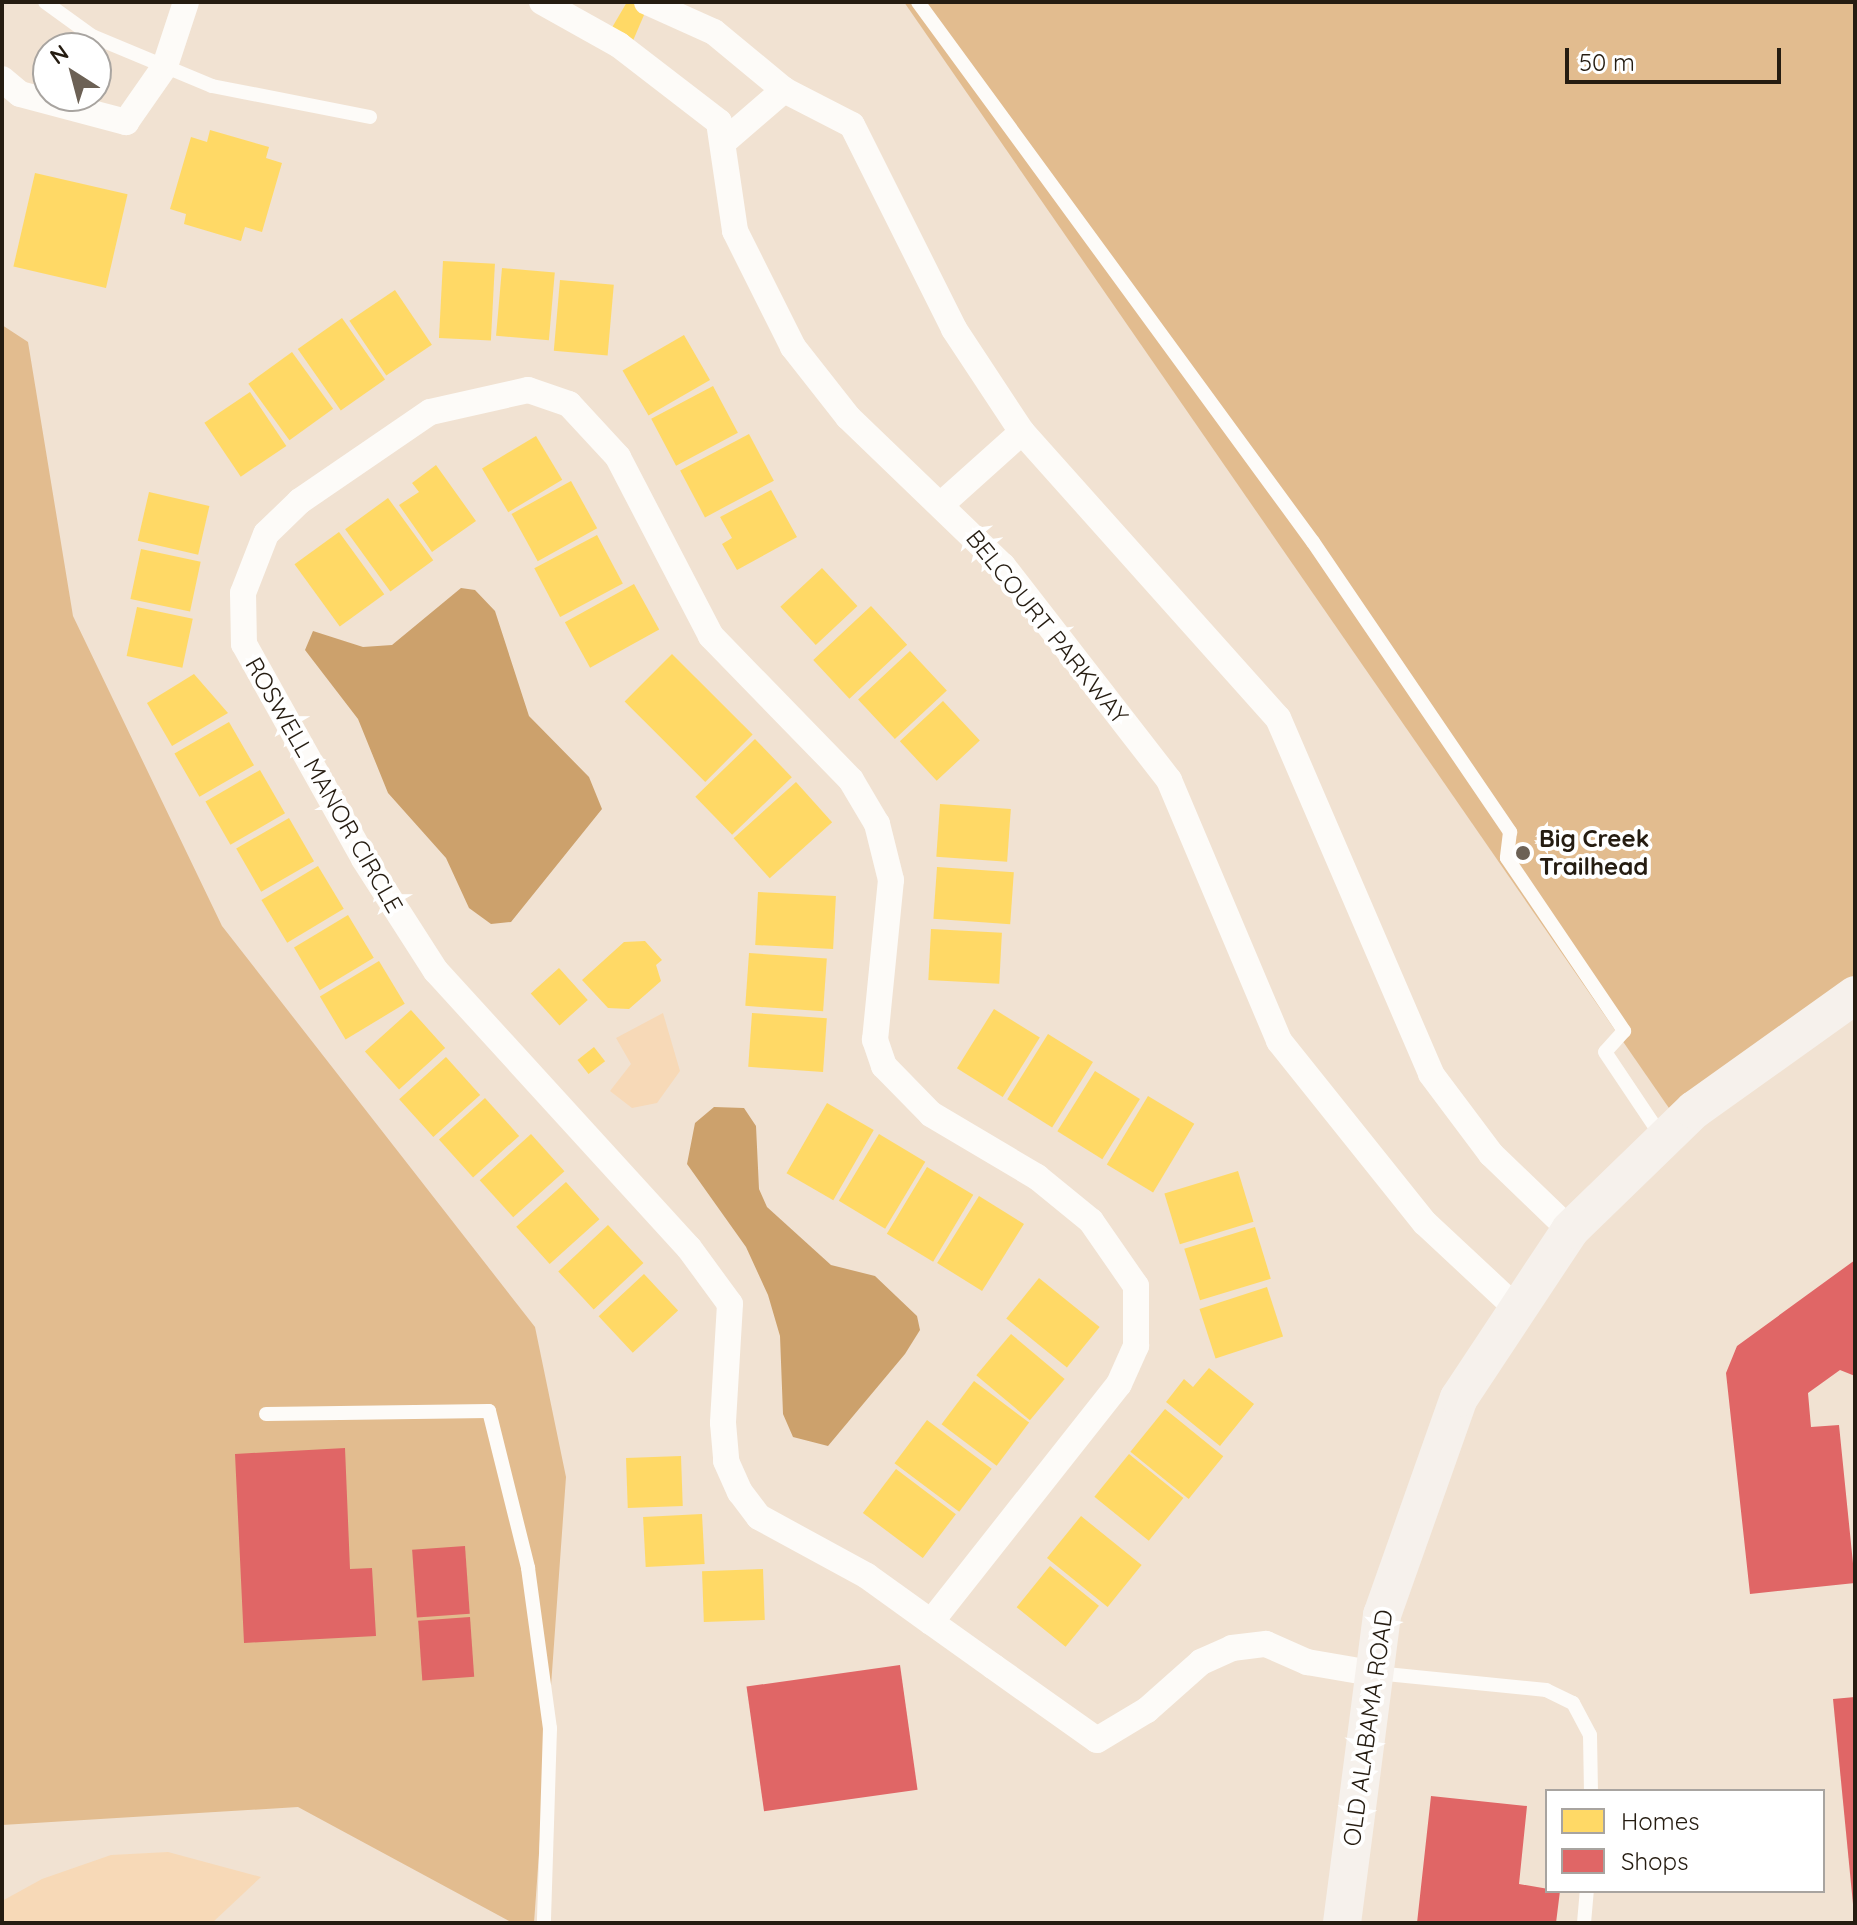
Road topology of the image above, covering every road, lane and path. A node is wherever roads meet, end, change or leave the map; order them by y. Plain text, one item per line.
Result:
1 (45, 2) edge
2 (186, 2) edge
3 (542, 2) edge
4 (647, 2) edge
5 (918, 2) edge
6 (577, 11) edge
7 (165, 66) junction
8 (2, 79) edge
9 (784, 90) junction
10 (370, 117) dead end
11 (726, 140) junction
12 (1022, 432) junction
13 (944, 502) junction
14 (1855, 995) edge
15 (1662, 1138) junction
16 (1570, 1230) junction
17 (1515, 1307) junction
18 (266, 1414) dead end
19 (931, 1622) junction
20 (1371, 1673) junction
21 (1591, 1789) edge
22 (1587, 1893) edge
23 (544, 1923) edge
24 (1342, 1923) edge
25 (1584, 1923) edge

1 - 7 lane
2 - 7 street
3 - 6 street, BELCOURT PARKWAY
4 - 9 street
5 - 15 lane
6 - 11 street, BELCOURT PARKWAY
7 - 8 street
7 - 10 lane
9 - 11 street
9 - 12 street
11 - 13 street, BELCOURT PARKWAY
12 - 13 street
12 - 16 street
13 - 17 street, BELCOURT PARKWAY
14 - 15 main road, OLD ALABAMA ROAD
15 - 16 main road, OLD ALABAMA ROAD
16 - 17 main road, OLD ALABAMA ROAD
17 - 20 main road, OLD ALABAMA ROAD
18 - 23 lane
19 - 19 street, ROSWELL MANOR CIRCLE
19 - 20 street, ROSWELL MANOR CIRCLE
20 - 21 lane
20 - 24 main road, OLD ALABAMA ROAD
22 - 25 lane

